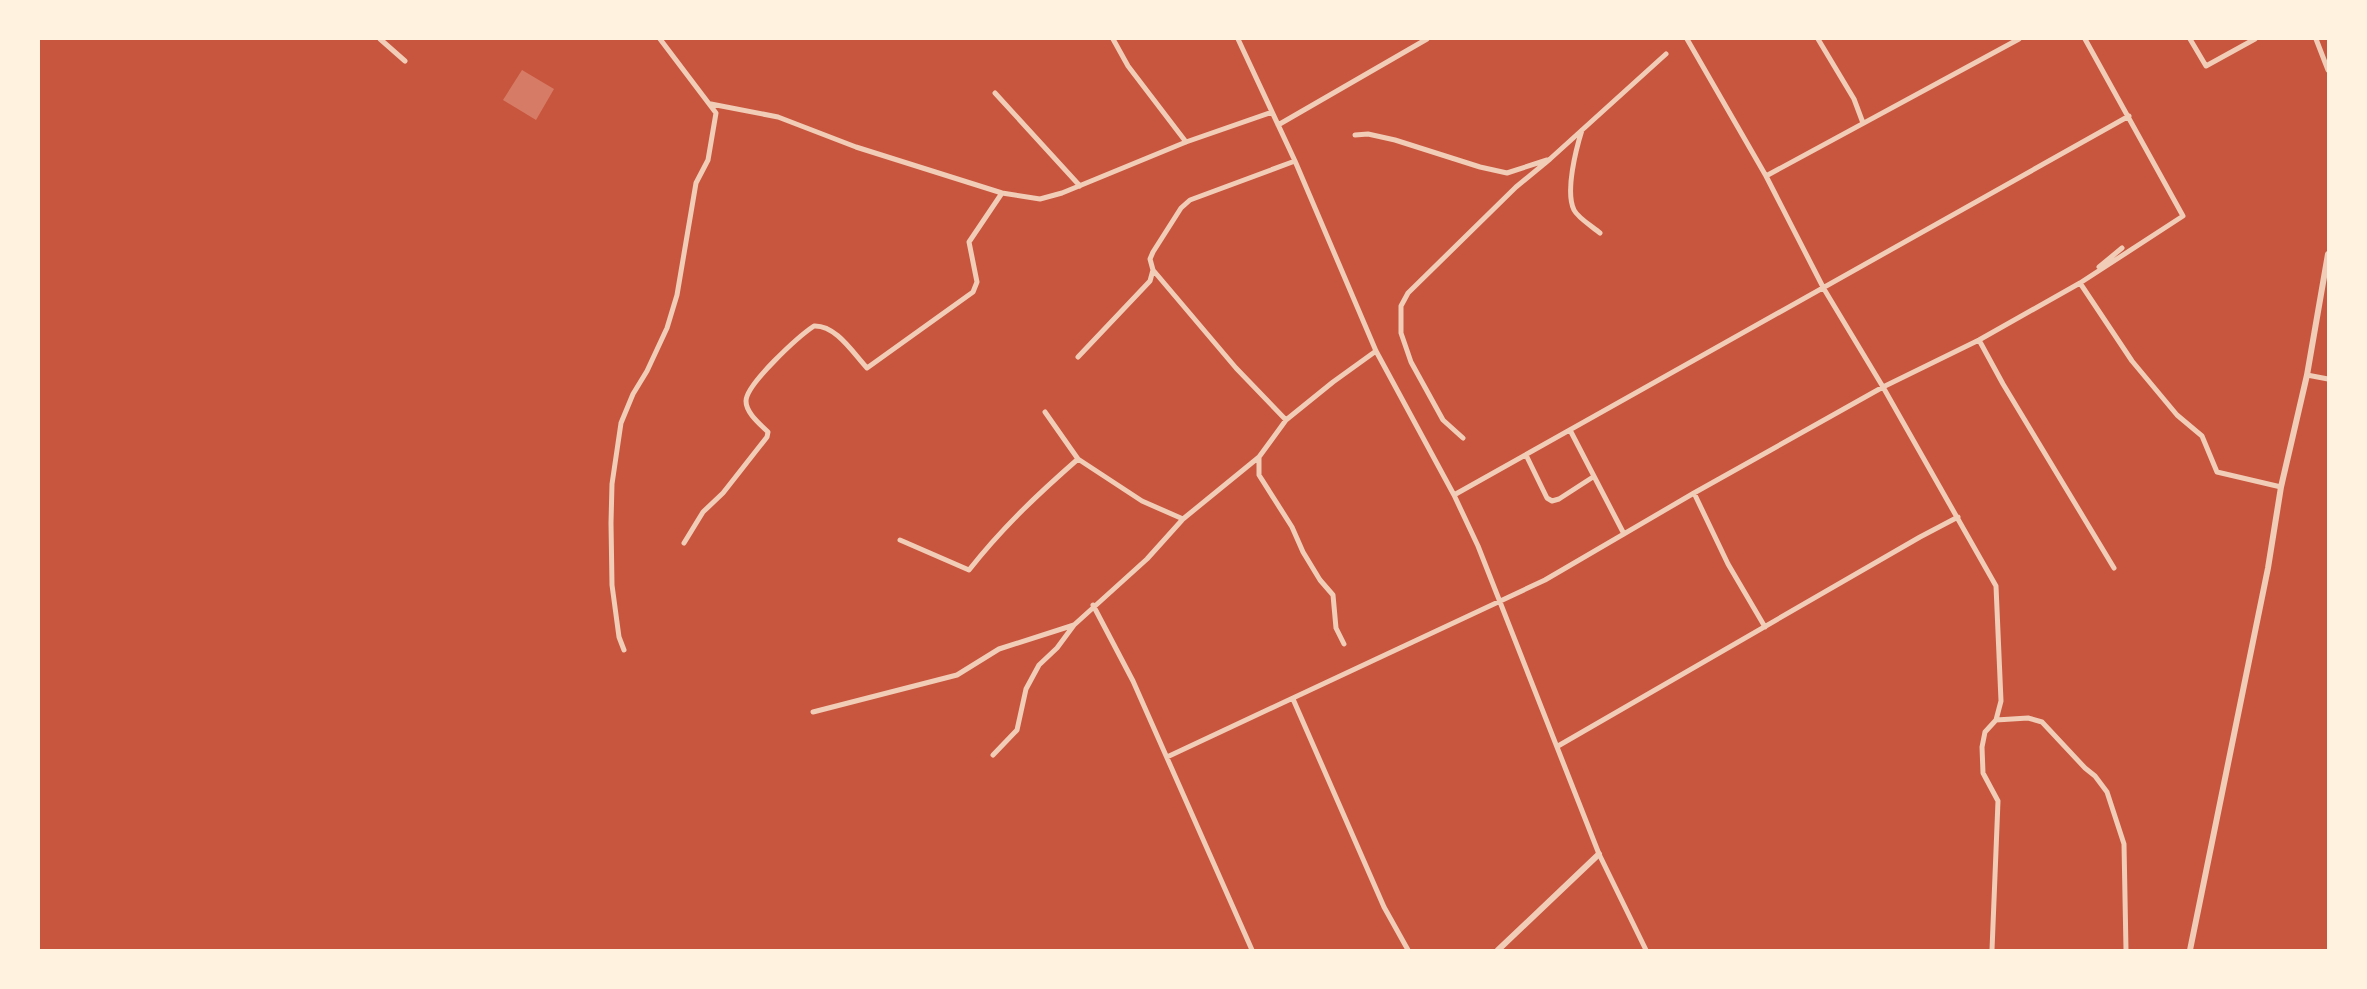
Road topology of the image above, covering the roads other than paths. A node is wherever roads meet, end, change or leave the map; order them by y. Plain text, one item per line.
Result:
1 (380, 39) edge
2 (660, 39) edge
3 (1114, 39) edge
4 (1238, 39) edge
5 (1427, 39) edge
6 (1687, 39) edge
7 (1818, 39) edge
8 (2019, 39) edge
9 (2085, 39) edge
10 (2190, 39) edge
11 (2255, 39) edge
12 (2316, 39) edge
13 (1666, 54) dead end
14 (405, 61) dead end
15 (2328, 70) edge
16 (994, 93) dead end
17 (711, 104) junction
18 (1272, 112) junction
19 (2129, 116) junction
20 (1862, 123) junction
21 (1278, 125) junction
22 (1582, 129) junction
23 (1355, 135) dead end
24 (1186, 142) junction
25 (1550, 159) junction
26 (1295, 161) junction
27 (1766, 176) junction
28 (1080, 186) junction
29 (1002, 193) junction
30 (1600, 233) dead end
31 (2122, 248) dead end
32 (2328, 254) edge
33 (1153, 270) junction
34 (2080, 283) junction
35 (1824, 289) junction
36 (1979, 340) junction
37 (1376, 351) junction
38 (1078, 357) dead end
39 (2307, 375) junction
40 (2328, 379) edge
41 (1901, 382) dead end
42 (1883, 387) junction
43 (1045, 412) dead end
44 (1286, 420) junction
45 (1570, 430) junction
46 (1463, 438) dead end
47 (1526, 455) junction
48 (1259, 457) junction
49 (1078, 459) junction
50 (1593, 477) junction
51 (2282, 487) junction
52 (1694, 493) junction
53 (1454, 495) junction
54 (1958, 517) junction
55 (1183, 519) junction
56 (1624, 534) junction
57 (900, 540) dead end
58 (684, 543) dead end
59 (2114, 568) dead end
60 (1500, 602) junction
61 (1093, 605) junction
62 (1074, 624) junction
63 (1765, 627) junction
64 (1344, 644) dead end
65 (624, 650) dead end
66 (1293, 699) junction
67 (813, 712) dead end
68 (1996, 720) junction
69 (1558, 746) junction
70 (993, 755) dead end
71 (1167, 757) junction
72 (1599, 854) junction
73 (1252, 950) edge
74 (1408, 950) edge
75 (1498, 950) edge
76 (1646, 950) edge
77 (1992, 950) edge
78 (2126, 950) edge
79 (2190, 950) edge

1 - 14 street
2 - 17 street
3 - 24 street
4 - 18 street
5 - 21 street
6 - 27 street
7 - 20 street
8 - 20 street
9 - 19 street
10 - 11 street
12 - 15 street
13 - 22 street
16 - 28 street
17 - 29 street
17 - 65 street
18 - 21 street
18 - 24 street
19 - 34 street
19 - 35 street
20 - 27 street
21 - 26 street
22 - 25 street
22 - 30 street
23 - 25 street
24 - 28 street
25 - 46 street
26 - 33 street
26 - 37 street
27 - 35 street
28 - 29 street
29 - 58 street
31 - 34 street
32 - 39 street
33 - 38 street
33 - 44 street
34 - 36 street
34 - 51 street
35 - 42 street
35 - 45 street
36 - 41 street
36 - 42 street
36 - 59 street
37 - 44 street
37 - 53 street
39 - 40 street
39 - 51 street
42 - 52 street
42 - 54 street
43 - 49 street
44 - 48 street
45 - 47 street
45 - 50 street
47 - 50 street
47 - 53 street
48 - 55 street
48 - 64 street
49 - 55 street
49 - 57 street
50 - 56 street
51 - 79 street
52 - 56 street
52 - 63 street
53 - 60 street
54 - 63 street
54 - 68 street
55 - 61 street
56 - 60 street
60 - 66 street
60 - 69 street
61 - 62 street
61 - 71 street
62 - 67 street
62 - 70 street
63 - 69 street
66 - 71 street
66 - 74 street
68 - 77 street
68 - 78 street
69 - 72 street
71 - 73 street
72 - 75 street
72 - 76 street

